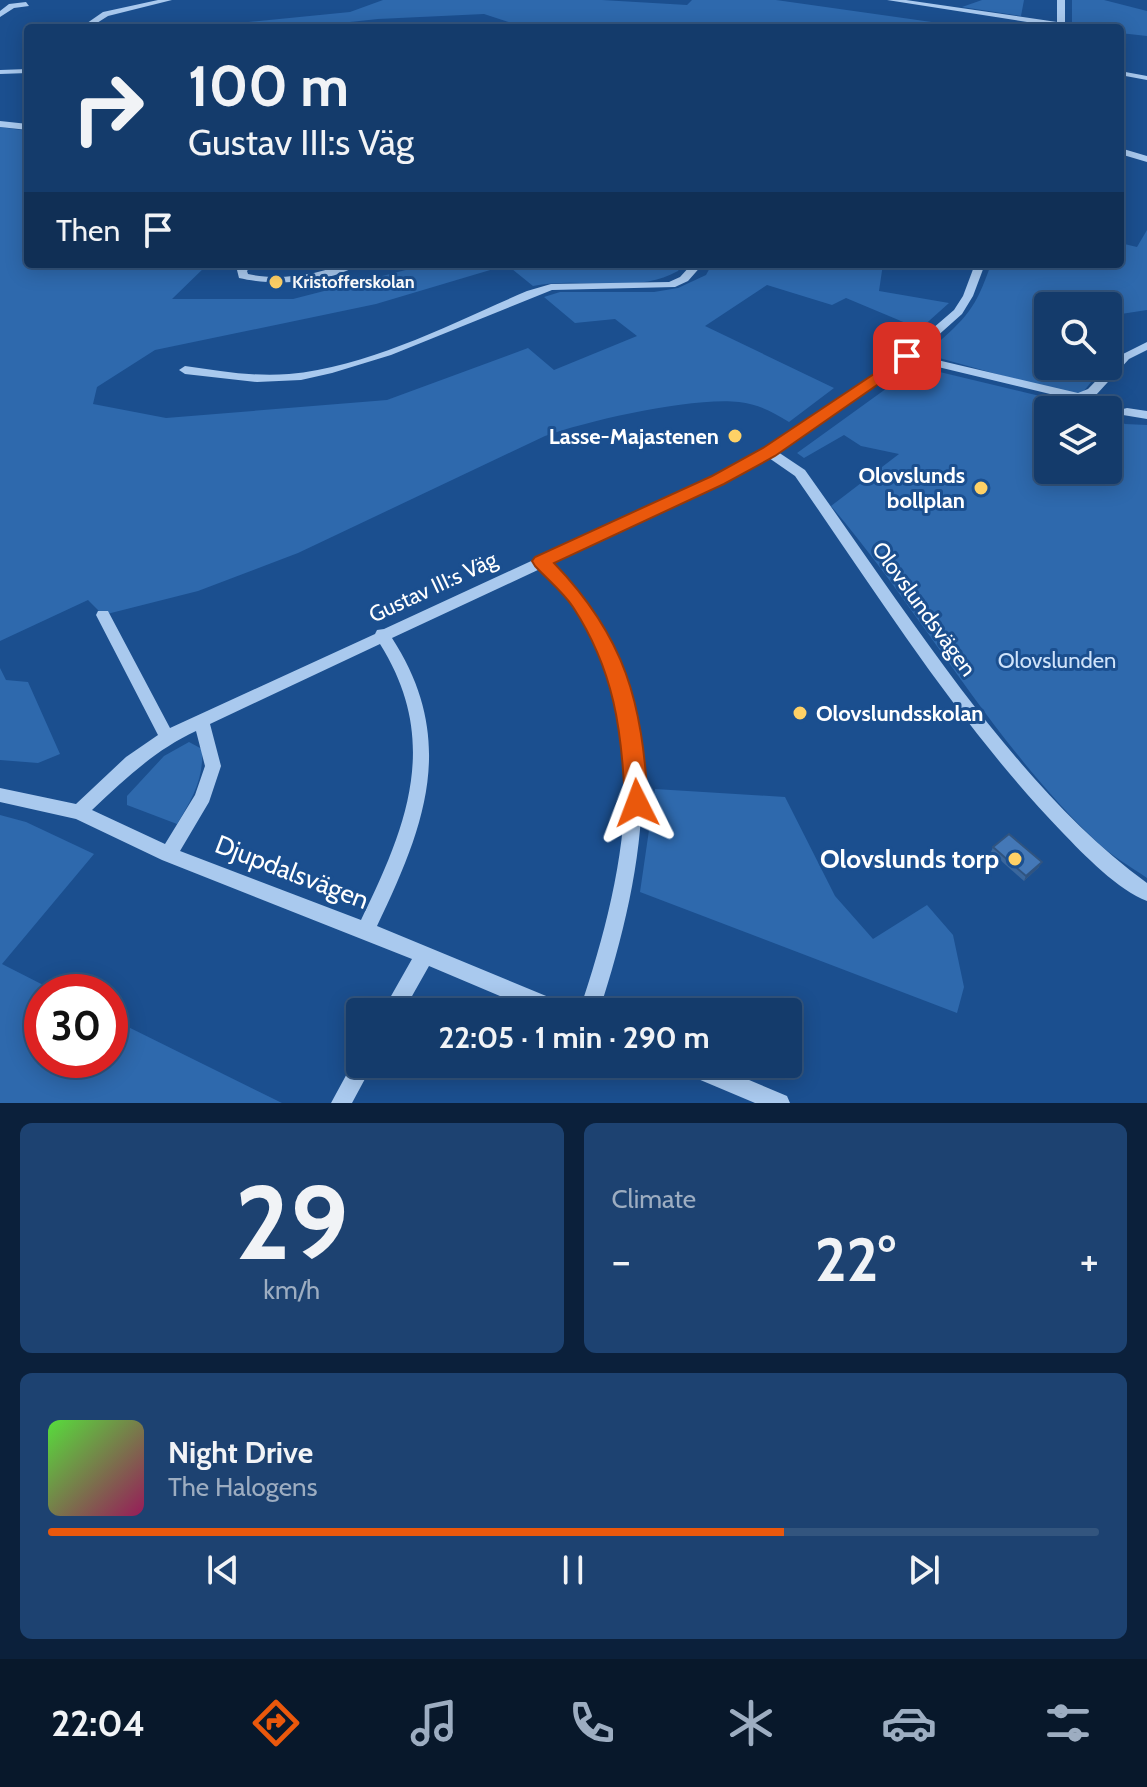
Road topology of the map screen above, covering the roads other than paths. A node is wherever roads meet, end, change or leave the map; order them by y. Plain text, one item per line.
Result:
1 (168, 0) edge
2 (891, 0) edge
3 (1061, 0) edge
4 (26, 4) dead end
5 (0, 15) edge
6 (90, 24) edge
7 (1048, 24) edge
8 (1061, 24) edge
9 (24, 71) edge
10 (0, 72) edge
11 (1124, 74) edge
12 (1147, 78) edge
13 (0, 124) edge
14 (24, 127) edge
15 (1124, 152) edge
16 (1147, 159) edge
17 (244, 268) edge
18 (343, 268) edge
19 (694, 268) edge
20 (978, 268) edge
21 (1147, 345) edge
22 (907, 356) junction
23 (185, 370) dead end
24 (1127, 412) dead end
25 (1147, 415) edge
26 (769, 452) junction
27 (541, 561) junction
28 (103, 615) dead end
29 (382, 634) junction
30 (201, 720) junction
31 (167, 737) junction
32 (0, 795) edge
33 (79, 812) junction
34 (168, 854) junction
35 (1147, 893) edge
36 (365, 930) junction
37 (424, 956) junction
38 (400, 998) edge
39 (527, 998) edge
40 (594, 998) edge
41 (355, 1078) edge
42 (720, 1078) edge
43 (341, 1103) edge
44 (780, 1103) edge

1 - 6 street
2 - 7 street
3 - 8 street
4 - 5 street
9 - 10 street
11 - 12 street
13 - 14 street
15 - 16 street
17 - 18 street
19 - 23 street
20 - 22 street, Gustav III:s Väg
21 - 22 street
22 - 26 street, Gustav III:s Väg
24 - 25 street
26 - 27 street, Gustav III:s Väg
26 - 35 street, Olovslundsvägen
27 - 29 street, Gustav III:s Väg
27 - 40 street
28 - 31 street
29 - 30 street, Gustav III:s Väg
29 - 36 street
30 - 31 street, Gustav III:s Väg
30 - 34 street
31 - 33 street, Gustav III:s Väg
32 - 33 street, Djupdalsvägen
33 - 34 street, Djupdalsvägen
34 - 36 street, Djupdalsvägen
36 - 37 street, Djupdalsvägen
37 - 38 street
37 - 39 street, Djupdalsvägen
41 - 43 street
42 - 44 street

